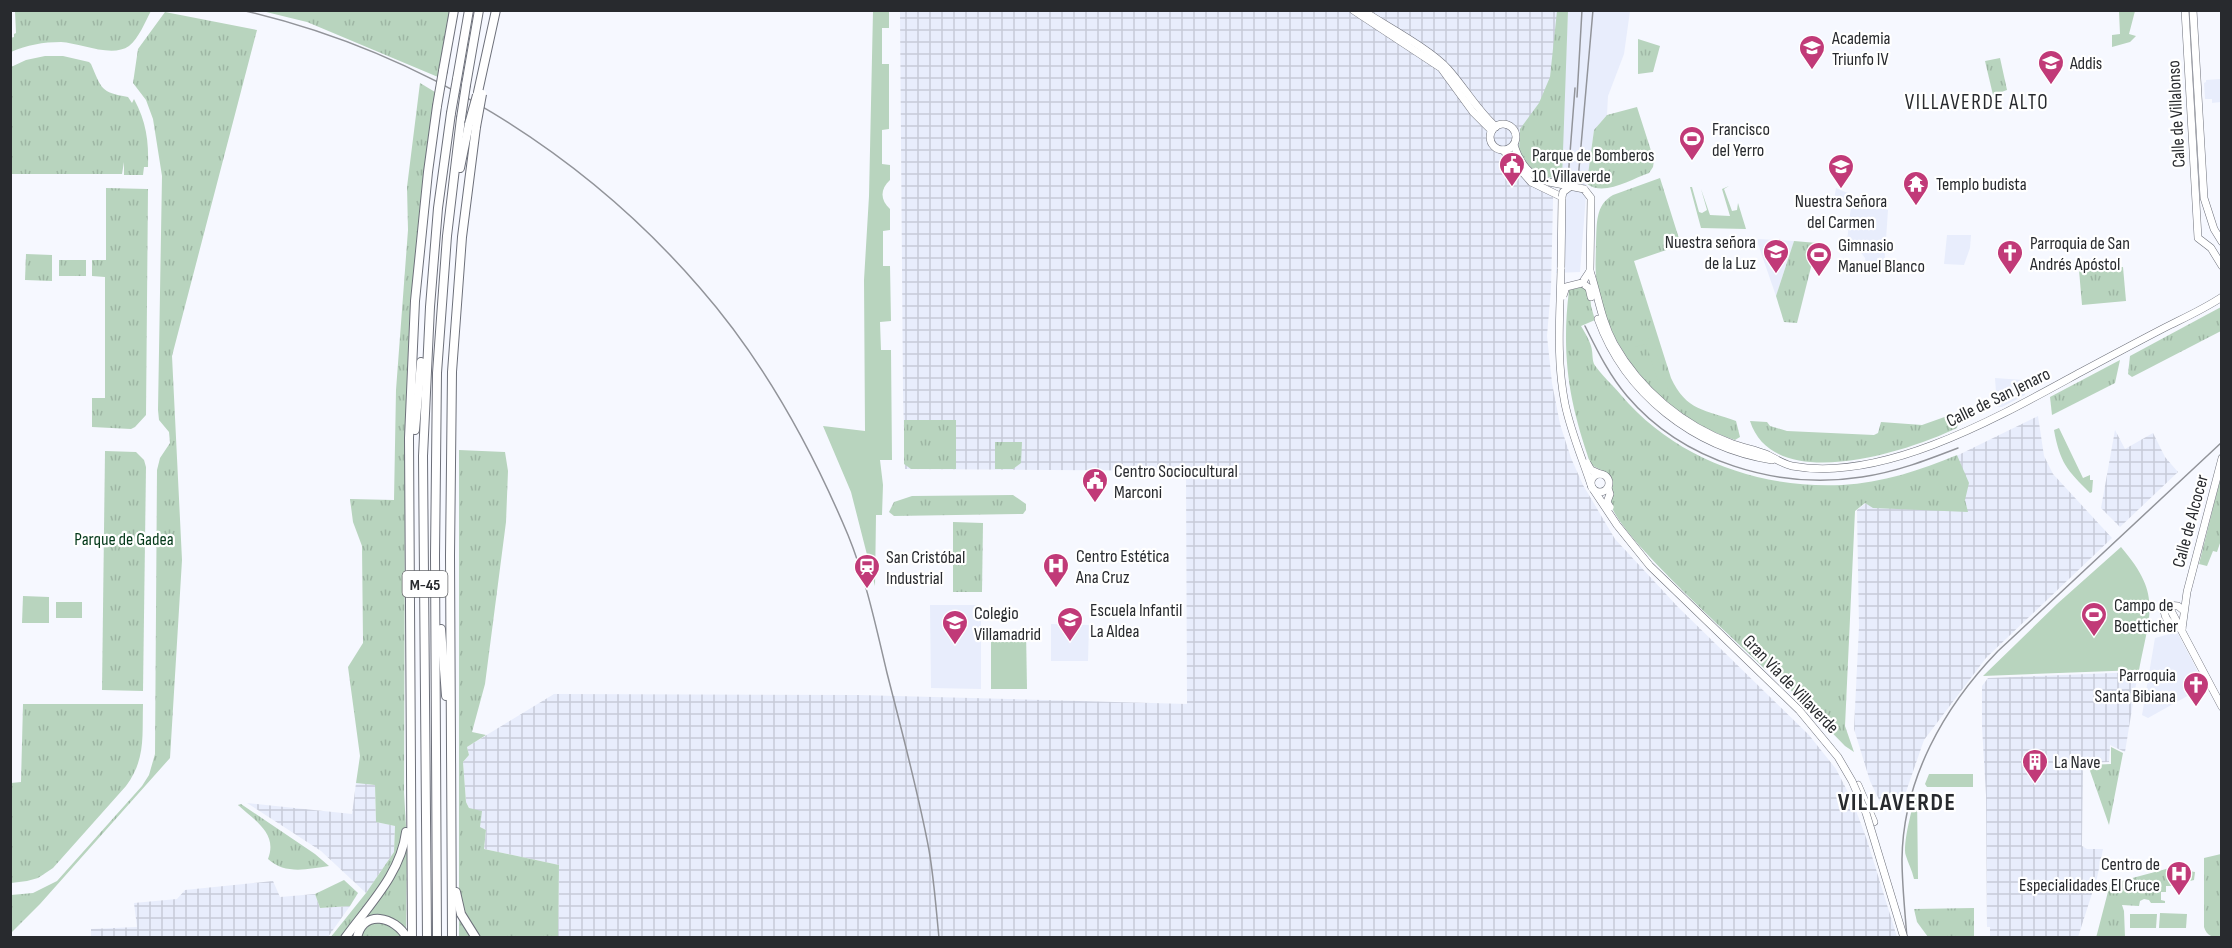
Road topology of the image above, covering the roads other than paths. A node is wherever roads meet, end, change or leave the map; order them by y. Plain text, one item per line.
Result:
1 (454, 10) edge
2 (469, 10) edge
3 (479, 10) edge
4 (496, 10) edge
5 (1353, 10) edge
6 (1362, 10) edge
7 (2186, 10) edge
8 (2193, 10) edge
9 (473, 126) junction
10 (1494, 129) junction
11 (1514, 145) junction
12 (1503, 150) junction
13 (1571, 186) junction
14 (1562, 197) junction
15 (2209, 214) junction
16 (2196, 215) junction
17 (436, 230) junction
18 (447, 236) junction
19 (2220, 239) edge
20 (2222, 266) edge
21 (1560, 269) junction
22 (1590, 271) junction
23 (1578, 283) junction
24 (2220, 299) edge
25 (1600, 319) junction
26 (2222, 458) edge
27 (1600, 474) junction
28 (409, 482) junction
29 (1593, 488) junction
30 (1608, 488) junction
31 (435, 556) junction
32 (409, 582) junction
33 (2187, 592) junction
34 (2171, 605) junction
35 (2183, 610) junction
36 (2182, 629) junction
37 (2222, 707) edge
38 (452, 757) junction
39 (345, 938) edge
40 (357, 938) edge
41 (407, 938) edge
42 (411, 938) edge
43 (427, 938) edge
44 (437, 938) edge
45 (452, 938) edge
46 (476, 938) edge
47 (1906, 938) edge

1 - 28 highway, bridge
2 - 17 highway, M-45, bridge
3 - 18 highway, M-45, bridge
4 - 9 highway, bridge
5 - 10 street
6 - 10 street
7 - 16 street, Calle de Villalonso
8 - 15 street, Calle de Villalonso
9 - 18 highway
9 - 38 highway
10 - 11 street
10 - 12 street
11 - 12 street
11 - 13 street, bridge
12 - 14 street
13 - 14 street, bridge
13 - 22 street, bridge
14 - 21 street, Gran Vía de Villaverde
15 - 16 street
15 - 19 street, Calle de Villalonso
16 - 20 street, Calle de Villalonso
17 - 28 highway
17 - 43 highway, M-45
18 - 31 highway, M-45
21 - 23 street, bridge
21 - 29 street, Gran Vía de Villaverde, bridge
22 - 23 street
22 - 25 street, Calle de San Jenaro
23 - 25 street, Calle de San Jenaro
23 - 27 street, bridge
24 - 25 street, Calle de San Jenaro
26 - 33 street, Calle de Alcocer
27 - 29 street, bridge
27 - 30 street, bridge
28 - 32 highway
29 - 30 street, bridge
29 - 47 street, Gran Vía de Villaverde, bridge
30 - 47 street, Gran Vía de Villaverde, bridge
31 - 38 highway
31 - 44 highway, M-45
32 - 39 highway
32 - 42 highway
33 - 34 street, Calle de Alcocer
33 - 35 street, Calle de Alcocer
34 - 35 street
34 - 36 street
35 - 36 street, Calle de Alcocer
36 - 37 street
38 - 45 highway
38 - 46 highway
40 - 41 highway

